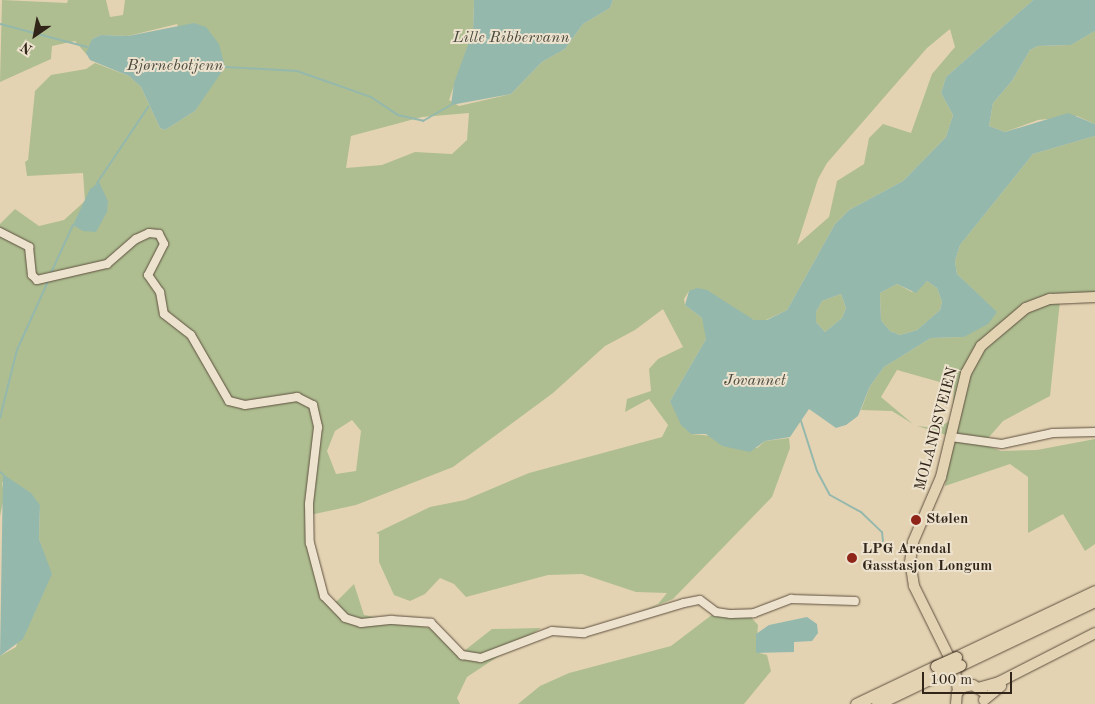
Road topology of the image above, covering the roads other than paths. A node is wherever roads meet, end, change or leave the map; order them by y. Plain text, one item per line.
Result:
1 (0, 232) edge
2 (1095, 298) edge
3 (1095, 432) edge
4 (951, 437) junction
5 (1095, 591) edge
6 (854, 601) dead end
7 (1095, 601) edge
8 (1095, 633) edge
9 (1095, 637) edge
10 (957, 664) junction
11 (938, 670) junction
12 (974, 687) junction
13 (954, 699) edge
14 (984, 702) edge
15 (856, 704) edge
16 (877, 704) edge

1 - 6 street
2 - 4 main road, MOLANDSVEIEN
3 - 4 street
4 - 10 main road, MOLANDSVEIEN
5 - 10 highway
7 - 10 highway
8 - 12 main road
9 - 14 main road
10 - 11 highway, bridge
10 - 12 main road, MOLANDSVEIEN
10 - 13 main road, MOLANDSVEIEN
11 - 15 highway
11 - 16 highway
12 - 13 main road
12 - 14 main road, MOLANDSVEIEN

